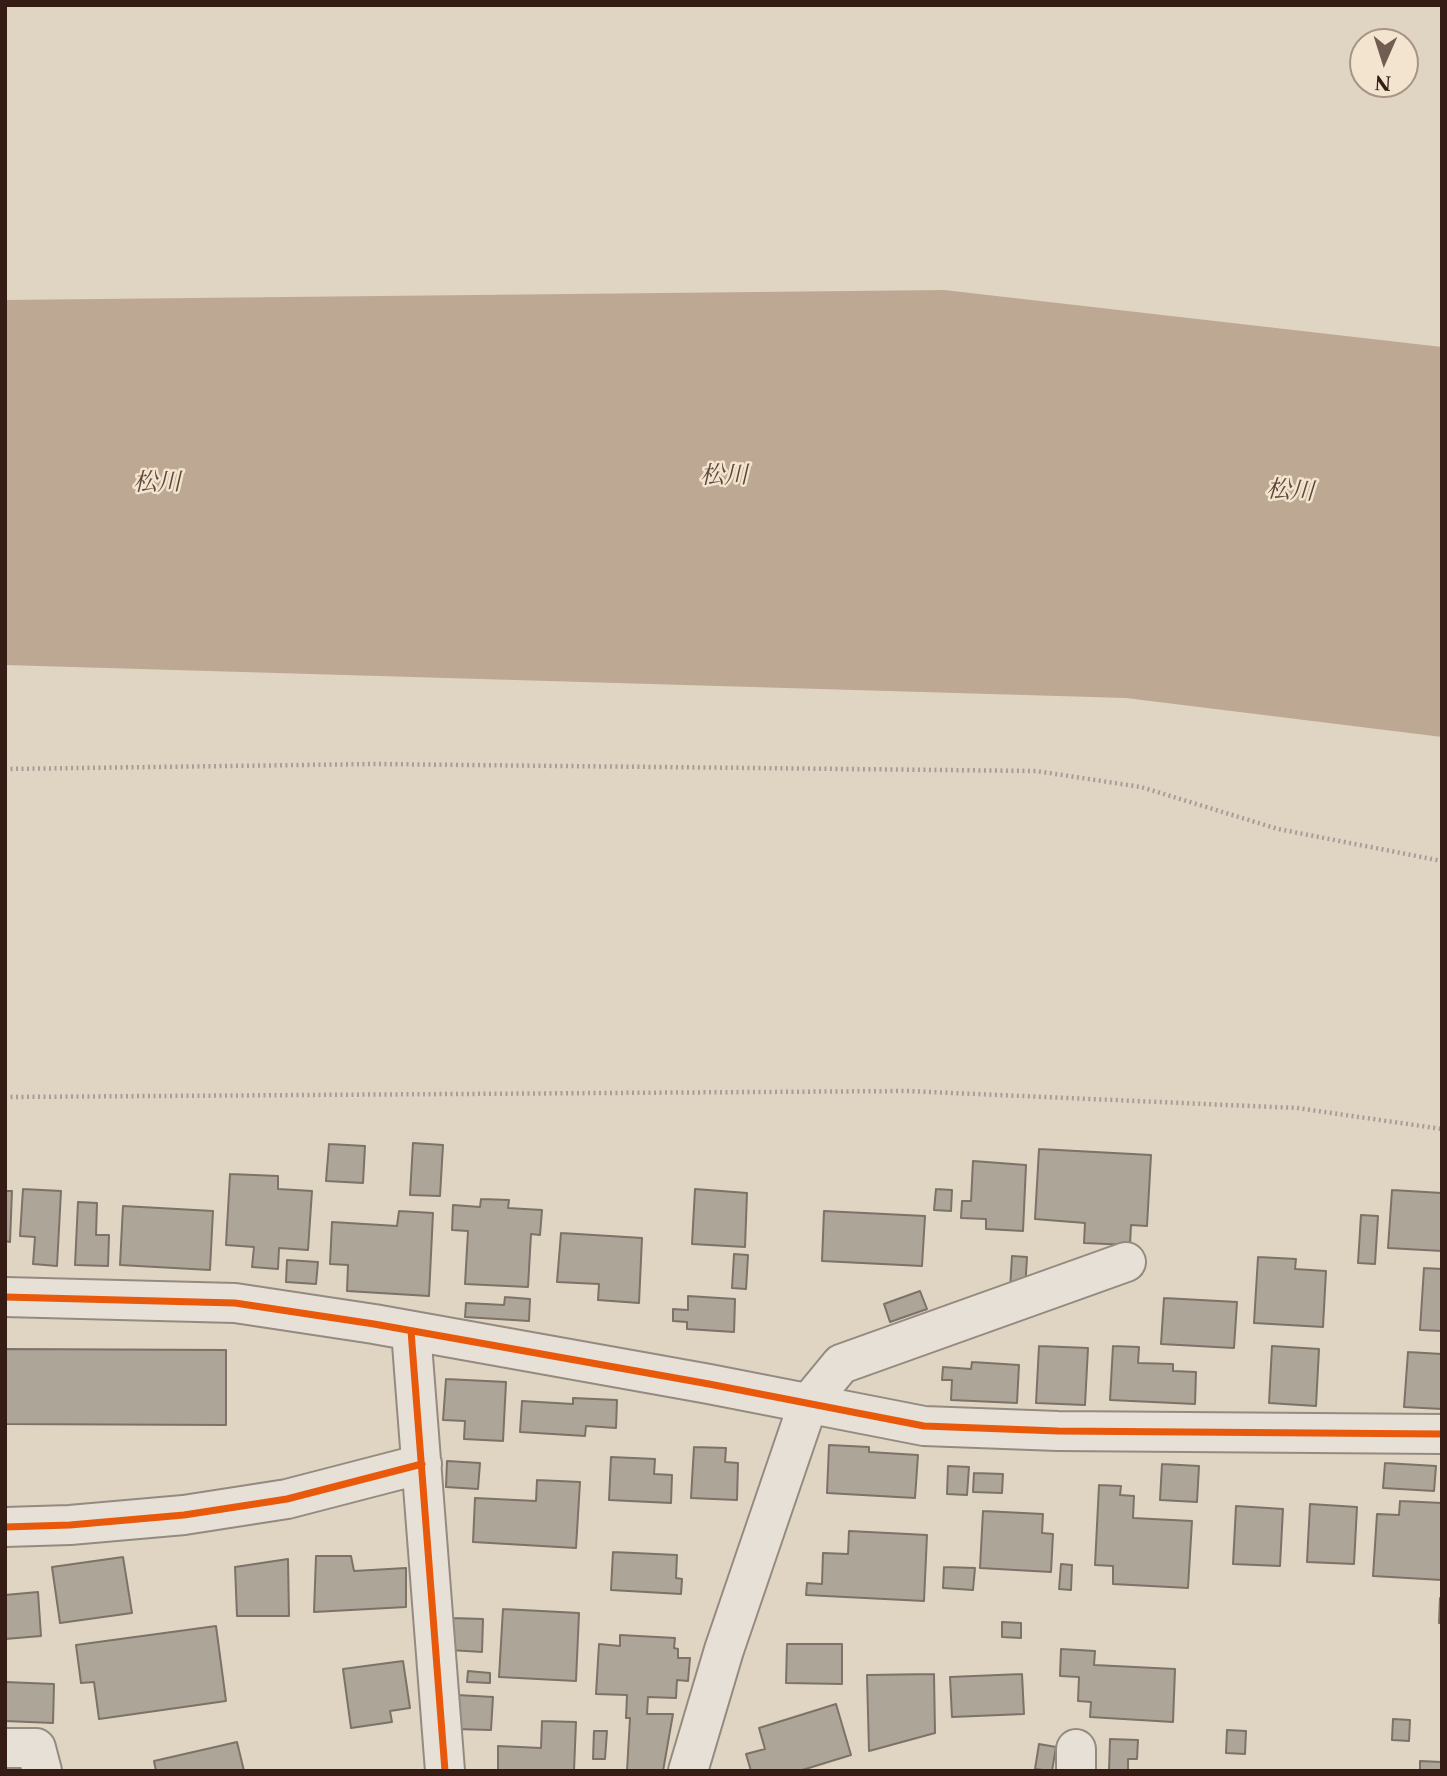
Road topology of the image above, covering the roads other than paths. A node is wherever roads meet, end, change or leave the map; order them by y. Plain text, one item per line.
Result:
1 (1126, 1262) dead end
2 (5, 1297) edge
3 (411, 1331) junction
4 (808, 1404) junction
5 (1442, 1434) edge
6 (422, 1464) junction
7 (5, 1527) edge
8 (5, 1748) edge
9 (42, 1771) edge
10 (446, 1771) edge
11 (688, 1771) edge

1 - 4 street
2 - 3 street
3 - 4 street
3 - 6 street
4 - 5 street
4 - 11 street
6 - 7 street
6 - 10 street
8 - 9 street

